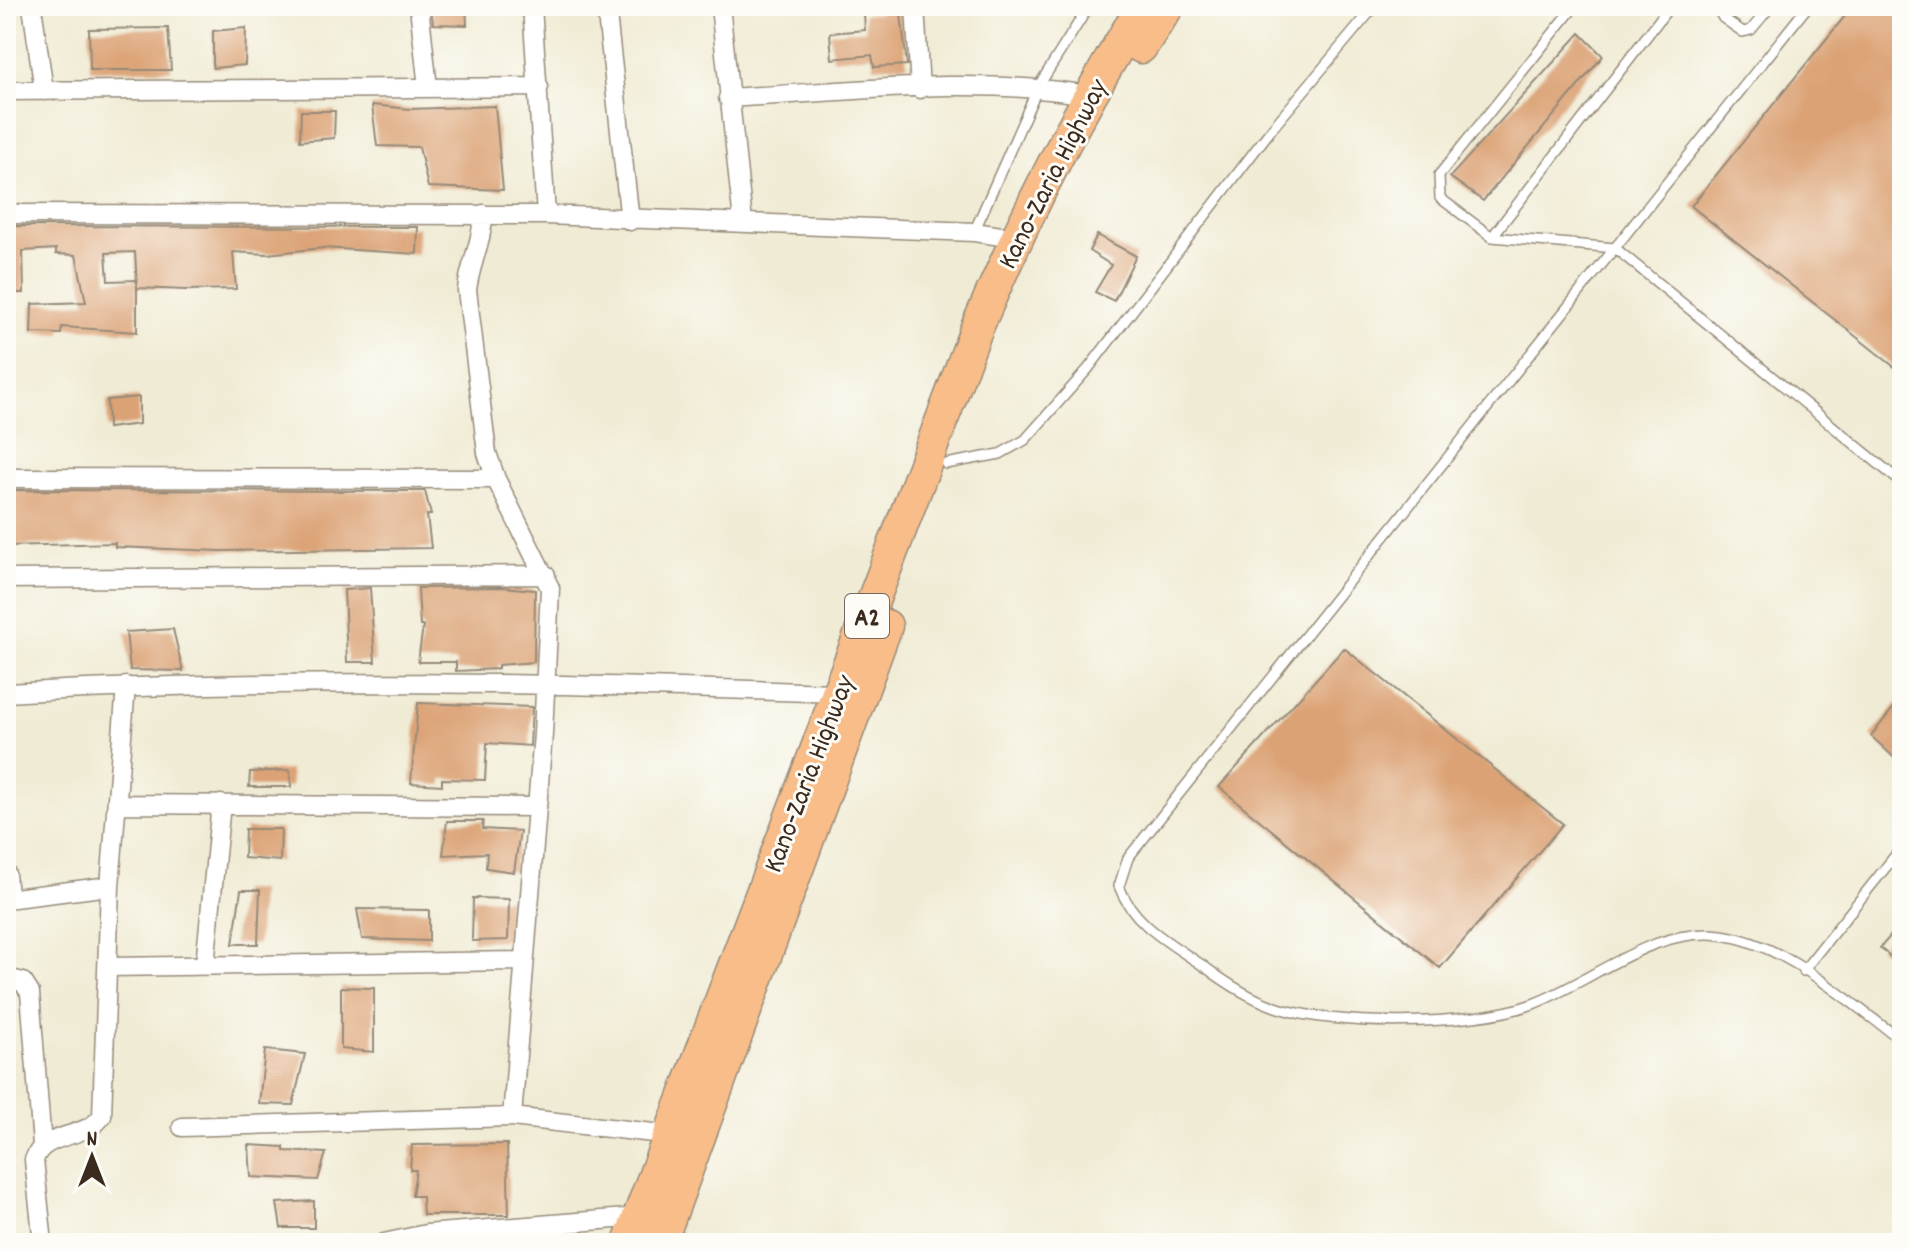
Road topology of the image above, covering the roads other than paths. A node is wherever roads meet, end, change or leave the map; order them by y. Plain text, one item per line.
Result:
1 (32, 6) edge
2 (419, 6) edge
3 (532, 6) edge
4 (606, 6) edge
5 (720, 6) edge
6 (915, 6) edge
7 (1089, 6) edge
8 (1143, 6) edge
9 (1168, 6) edge
10 (1375, 6) edge
11 (1575, 6) edge
12 (1670, 6) edge
13 (1716, 6) edge
14 (1771, 6) edge
15 (1808, 6) edge
16 (539, 87) junction
17 (1038, 87) junction
18 (428, 88) junction
19 (920, 89) junction
20 (6, 91) edge
21 (44, 91) junction
22 (1088, 95) junction
23 (728, 98) junction
24 (6, 214) edge
25 (483, 214) junction
26 (546, 215) junction
27 (630, 221) junction
28 (743, 222) junction
29 (974, 232) junction
30 (1492, 237) junction
31 (1015, 238) junction
32 (1615, 248) junction
33 (946, 464) junction
34 (6, 478) edge
35 (496, 479) junction
36 (1902, 483) edge
37 (546, 575) junction
38 (6, 579) edge
39 (546, 683) junction
40 (126, 686) junction
41 (6, 693) edge
42 (837, 693) junction
43 (117, 804) junction
44 (221, 804) junction
45 (536, 807) junction
46 (1902, 847) edge
47 (6, 873) edge
48 (110, 886) junction
49 (7, 899) edge
50 (524, 961) junction
51 (205, 965) junction
52 (108, 967) junction
53 (1803, 971) junction
54 (6, 978) edge
55 (1902, 1040) edge
56 (512, 1117) junction
57 (182, 1127) dead end
58 (671, 1135) junction
59 (42, 1145) junction
60 (634, 1230) edge
61 (43, 1243) edge
62 (384, 1243) edge
63 (660, 1243) edge

1 - 21 street
2 - 18 street
3 - 16 street
4 - 27 street
5 - 23 street
6 - 19 street
7 - 17 lane
8 - 22 highway, Kano-Zaria Highway / A2
9 - 33 highway, Kano-Zaria Highway / A2
10 - 33 lane
11 - 30 lane
12 - 30 lane
13 - 14 lane
15 - 32 lane
16 - 18 street
16 - 26 street
17 - 19 street
17 - 22 street
17 - 29 lane
18 - 21 street
19 - 23 street
20 - 21 street
22 - 31 highway, Kano-Zaria Highway / A2
23 - 28 street
24 - 25 street
25 - 26 street
25 - 35 street
26 - 27 street
27 - 28 street
28 - 29 street
29 - 31 street
30 - 32 lane
31 - 42 highway, Kano-Zaria Highway / A2
32 - 36 lane
32 - 53 lane
33 - 63 highway, Kano-Zaria Highway / A2
34 - 35 street
35 - 37 street
37 - 38 street
37 - 39 street
39 - 40 street
39 - 42 street
39 - 45 street
40 - 41 street
40 - 43 street
42 - 58 highway, Kano-Zaria Highway / A2
43 - 44 street
43 - 48 street
44 - 45 street
44 - 51 street
45 - 50 street
46 - 53 lane
47 - 49 street
48 - 49 street
48 - 52 street
50 - 51 street
50 - 56 street
51 - 52 street
52 - 59 street
53 - 55 lane
54 - 59 street
56 - 57 street
56 - 58 street
58 - 60 highway, Kano-Zaria Highway / A2
59 - 61 street
60 - 62 street

